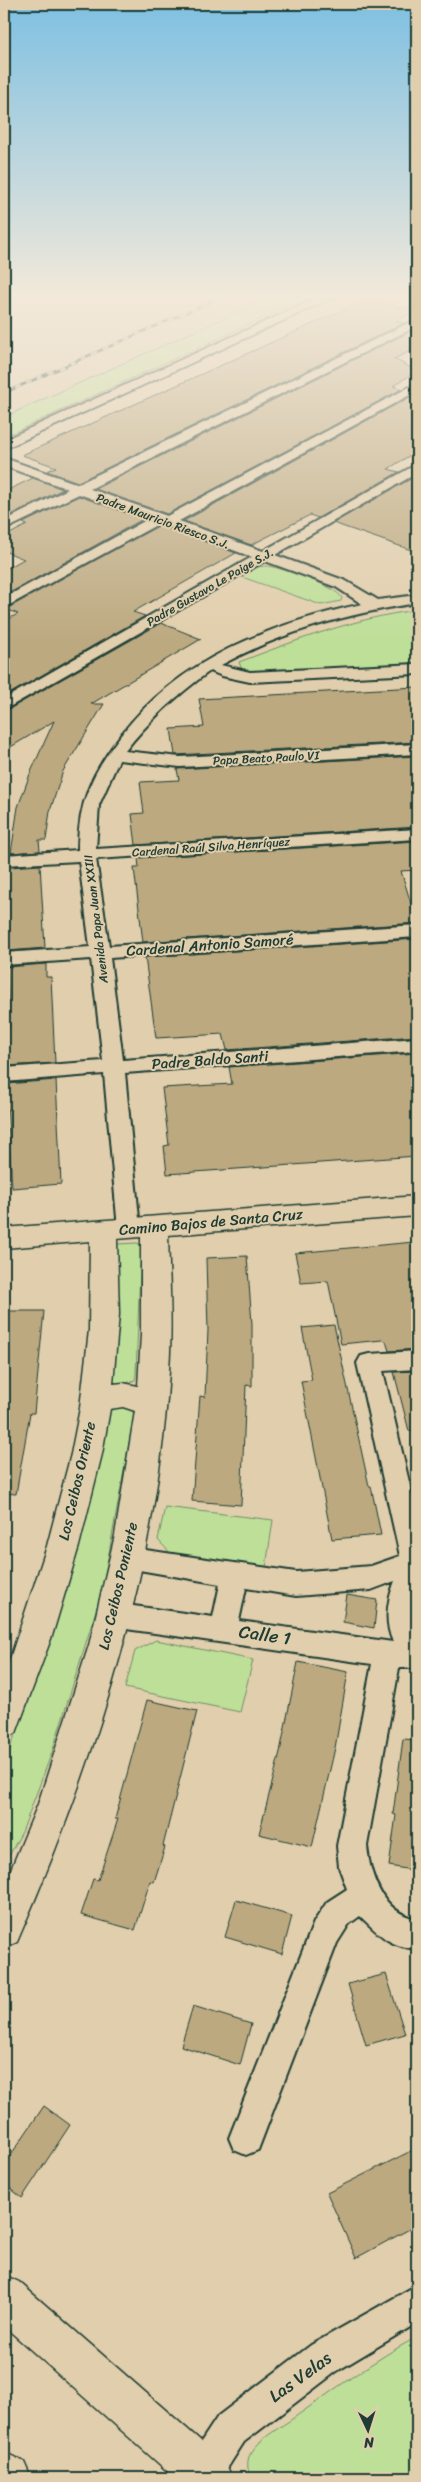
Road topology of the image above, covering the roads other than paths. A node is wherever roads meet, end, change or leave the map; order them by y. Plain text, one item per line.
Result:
1 (79, 411) edge
2 (237, 411) edge
3 (370, 411) edge
4 (4, 445) edge
5 (4, 462) edge
6 (417, 468) edge
7 (77, 490) junction
8 (162, 521) junction
9 (4, 526) edge
10 (263, 557) junction
11 (417, 599) edge
12 (4, 604) edge
13 (375, 605) junction
14 (209, 665) junction
15 (417, 669) edge
16 (4, 705) edge
17 (417, 749) edge
18 (114, 755) junction
19 (417, 834) edge
20 (87, 855) junction
21 (4, 860) edge
22 (417, 931) edge
23 (100, 952) junction
24 (4, 959) edge
25 (417, 1045) edge
26 (114, 1067) junction
27 (4, 1075) edge
28 (417, 1206) edge
29 (129, 1229) junction
30 (4, 1238) edge
31 (417, 1360) edge
32 (95, 1402) junction
33 (150, 1405) junction
34 (125, 1558) junction
35 (416, 1561) edge
36 (235, 1575) junction
37 (112, 1615) junction
38 (224, 1630) junction
39 (406, 1656) edge
40 (4, 1722) edge
41 (13, 1887) edge
42 (364, 1895) junction
43 (4, 1929) edge
44 (417, 1934) edge
45 (246, 2138) dead end
46 (4, 2297) edge
47 (417, 2303) edge
48 (4, 2475) edge
49 (203, 2476) edge
50 (8, 2478) edge

1 - 4 street
2 - 7 street
3 - 8 street
5 - 7 street, Padre Mauricio Riesco S.J.
6 - 10 street, Padre Gustavo Le Paige S.J.
7 - 8 street, Padre Mauricio Riesco S.J.
7 - 9 street
8 - 10 street, Padre Mauricio Riesco S.J.
8 - 12 street
10 - 13 street, Padre Mauricio Riesco S.J.
10 - 16 street, Padre Gustavo Le Paige S.J.
11 - 13 street, Avenida Papa Juan XXIII
13 - 14 street, Avenida Papa Juan XXIII
14 - 15 street
14 - 18 street, Avenida Papa Juan XXIII
17 - 18 street, Papa Beato Paulo VI
18 - 20 street, Avenida Papa Juan XXIII
19 - 20 street, Cardenal Raúl Silva Henríquez
20 - 21 street, Cardenal Raúl Silva Henríquez
20 - 23 street, Avenida Papa Juan XXIII
22 - 23 street, Cardenal Antonio Samoré
23 - 24 street, Cardenal Antonio Samoré
23 - 26 street, Avenida Papa Juan XXIII
25 - 26 street, Padre Baldo Santi
26 - 27 street, Padre Baldo Santi
26 - 29 street, Avenida Papa Juan XXIII
28 - 29 street, Camino Bajos de Santa Cruz
29 - 30 street, Camino Bajos de Santa Cruz
29 - 32 street, Los Ceibos Oriente
29 - 33 street, Los Ceibos Poniente
31 - 35 street
32 - 33 street
32 - 40 street, Los Ceibos Oriente
33 - 34 street, Los Ceibos Poniente
34 - 36 street
34 - 37 street, Los Ceibos Poniente
35 - 36 street
35 - 39 street
36 - 38 street
37 - 38 street, Calle 1
37 - 41 street, Los Ceibos Poniente
38 - 39 street, Calle 1
39 - 42 street
41 - 43 street, Los Ceibos Poniente
42 - 44 street
42 - 45 street
46 - 49 street
47 - 49 street, Las Velas
48 - 50 street

